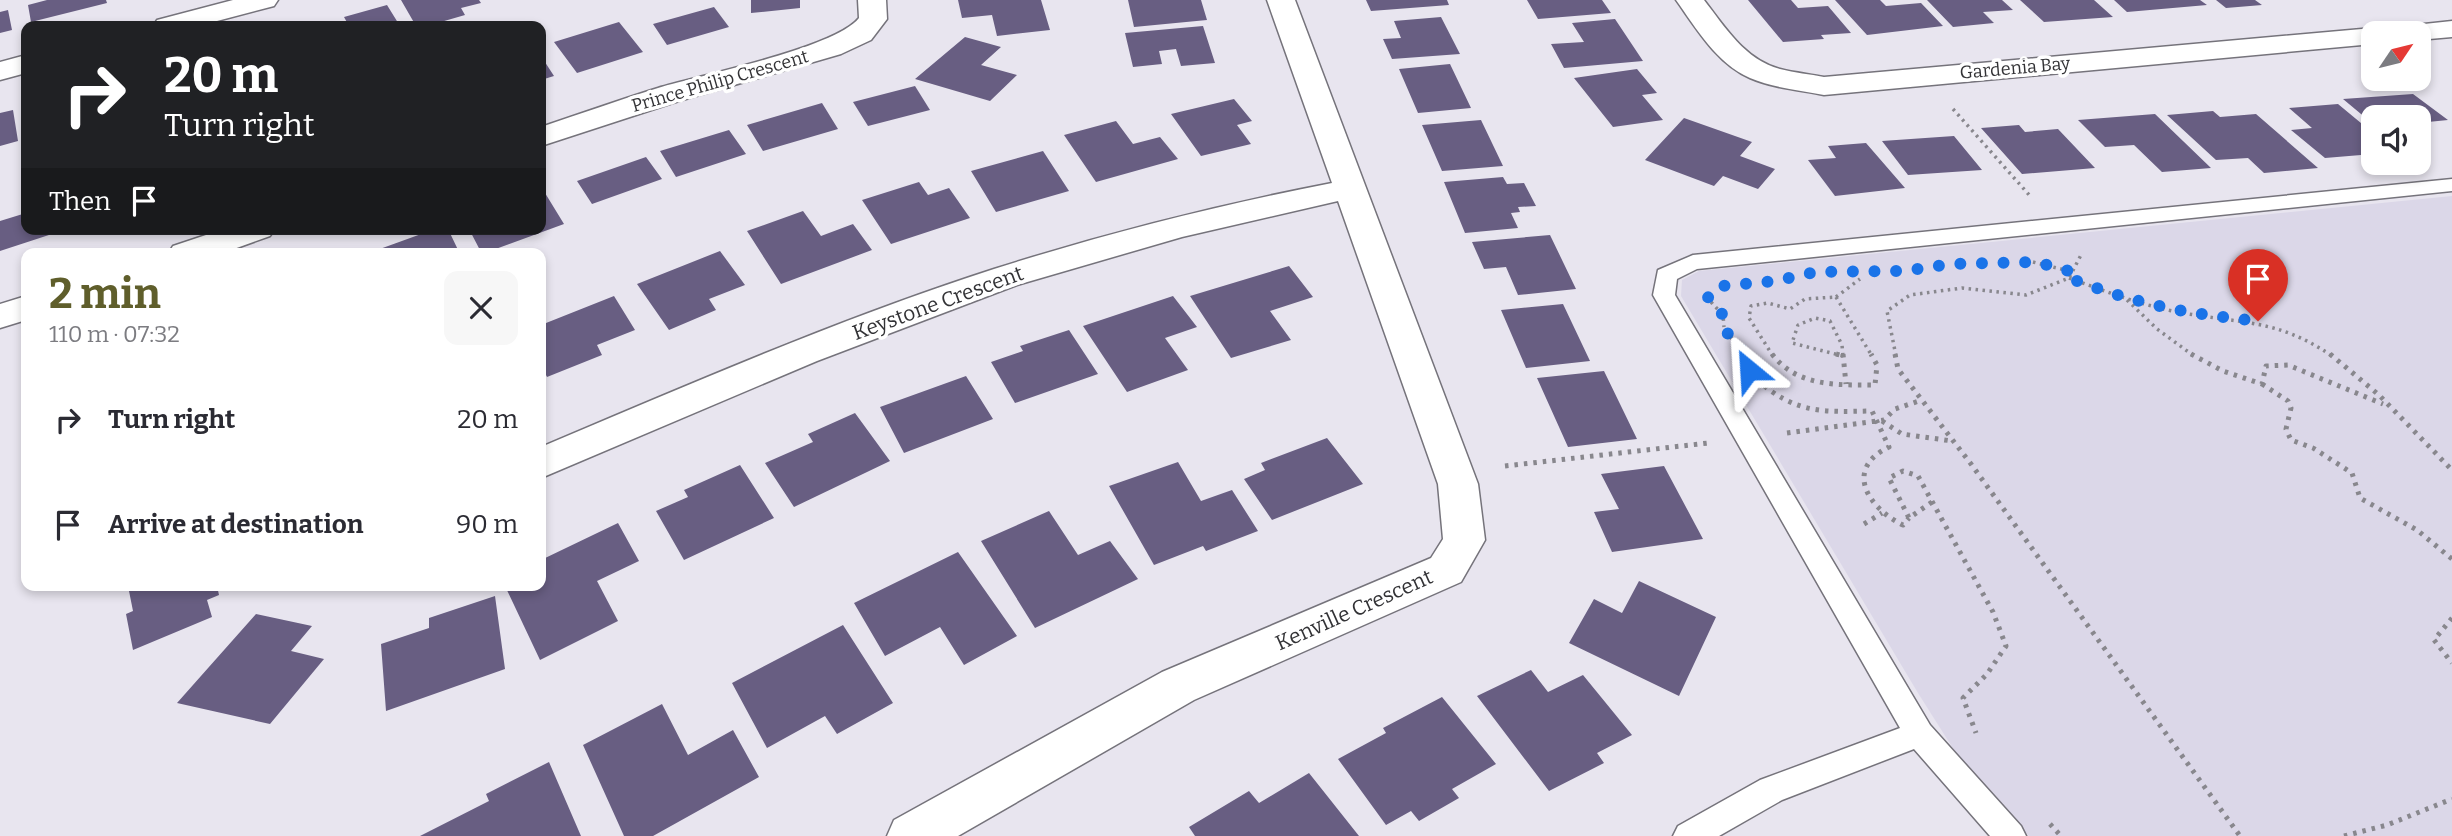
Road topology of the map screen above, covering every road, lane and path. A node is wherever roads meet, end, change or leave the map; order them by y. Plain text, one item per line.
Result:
1 (264, 0) edge
2 (872, 0) edge
3 (1281, 0) edge
4 (1690, 0) edge
5 (186, 21) edge
6 (2452, 29) edge
7 (2431, 31) edge
8 (2361, 37) edge
9 (21, 65) edge
10 (0, 71) edge
11 (1950, 106) dead end
12 (546, 134) edge
13 (2452, 185) edge
14 (1350, 189) junction
15 (2056, 225) junction
16 (258, 238) edge
17 (212, 248) edge
18 (2024, 262) dead end
19 (2073, 272) junction
20 (1862, 278) dead end
21 (2069, 278) junction
22 (1709, 293) dead end
23 (1836, 297) junction
24 (2127, 300) junction
25 (21, 310) edge
26 (0, 316) edge
27 (1843, 356) junction
28 (1749, 370) dead end
29 (1754, 376) dead end
30 (1846, 384) junction
31 (2262, 384) junction
32 (2387, 406) junction
33 (1882, 421) dead end
34 (1953, 441) junction
35 (546, 461) edge
36 (2452, 470) edge
37 (1932, 502) junction
38 (1882, 513) junction
39 (1909, 518) junction
40 (1864, 524) dead end
41 (2452, 559) edge
42 (2452, 618) edge
43 (2452, 663) edge
44 (1919, 734) junction
45 (1981, 739) dead end
46 (2452, 799) edge
47 (2045, 820) dead end
48 (912, 836) edge
49 (1689, 836) edge
50 (2010, 836) edge
51 (2061, 836) edge
52 (2240, 836) edge
53 (2344, 836) edge

1 - 5 street
2 - 12 street, Prince Philip Crescent
3 - 14 street, Kenville Crescent
4 - 8 street, Gardenia Bay
6 - 7 street
9 - 10 street
11 - 15 path
13 - 15 lane
14 - 35 street, Keystone Crescent
14 - 48 street, Kenville Crescent
15 - 19 path
15 - 44 lane
16 - 17 street
18 - 19 path
19 - 21 path
20 - 23 path
21 - 24 path
21 - 34 path
22 - 28 path
23 - 30 path
23 - 30 path
24 - 31 path
24 - 32 path
25 - 26 street
27 - 27 path
27 - 30 path
29 - 38 path
31 - 32 path
31 - 41 path
32 - 36 path
33 - 34 path
34 - 52 path
37 - 39 path
37 - 39 path
37 - 45 path
38 - 39 path
38 - 40 path
42 - 43 path
44 - 49 lane
44 - 50 lane
46 - 53 path
47 - 51 path

